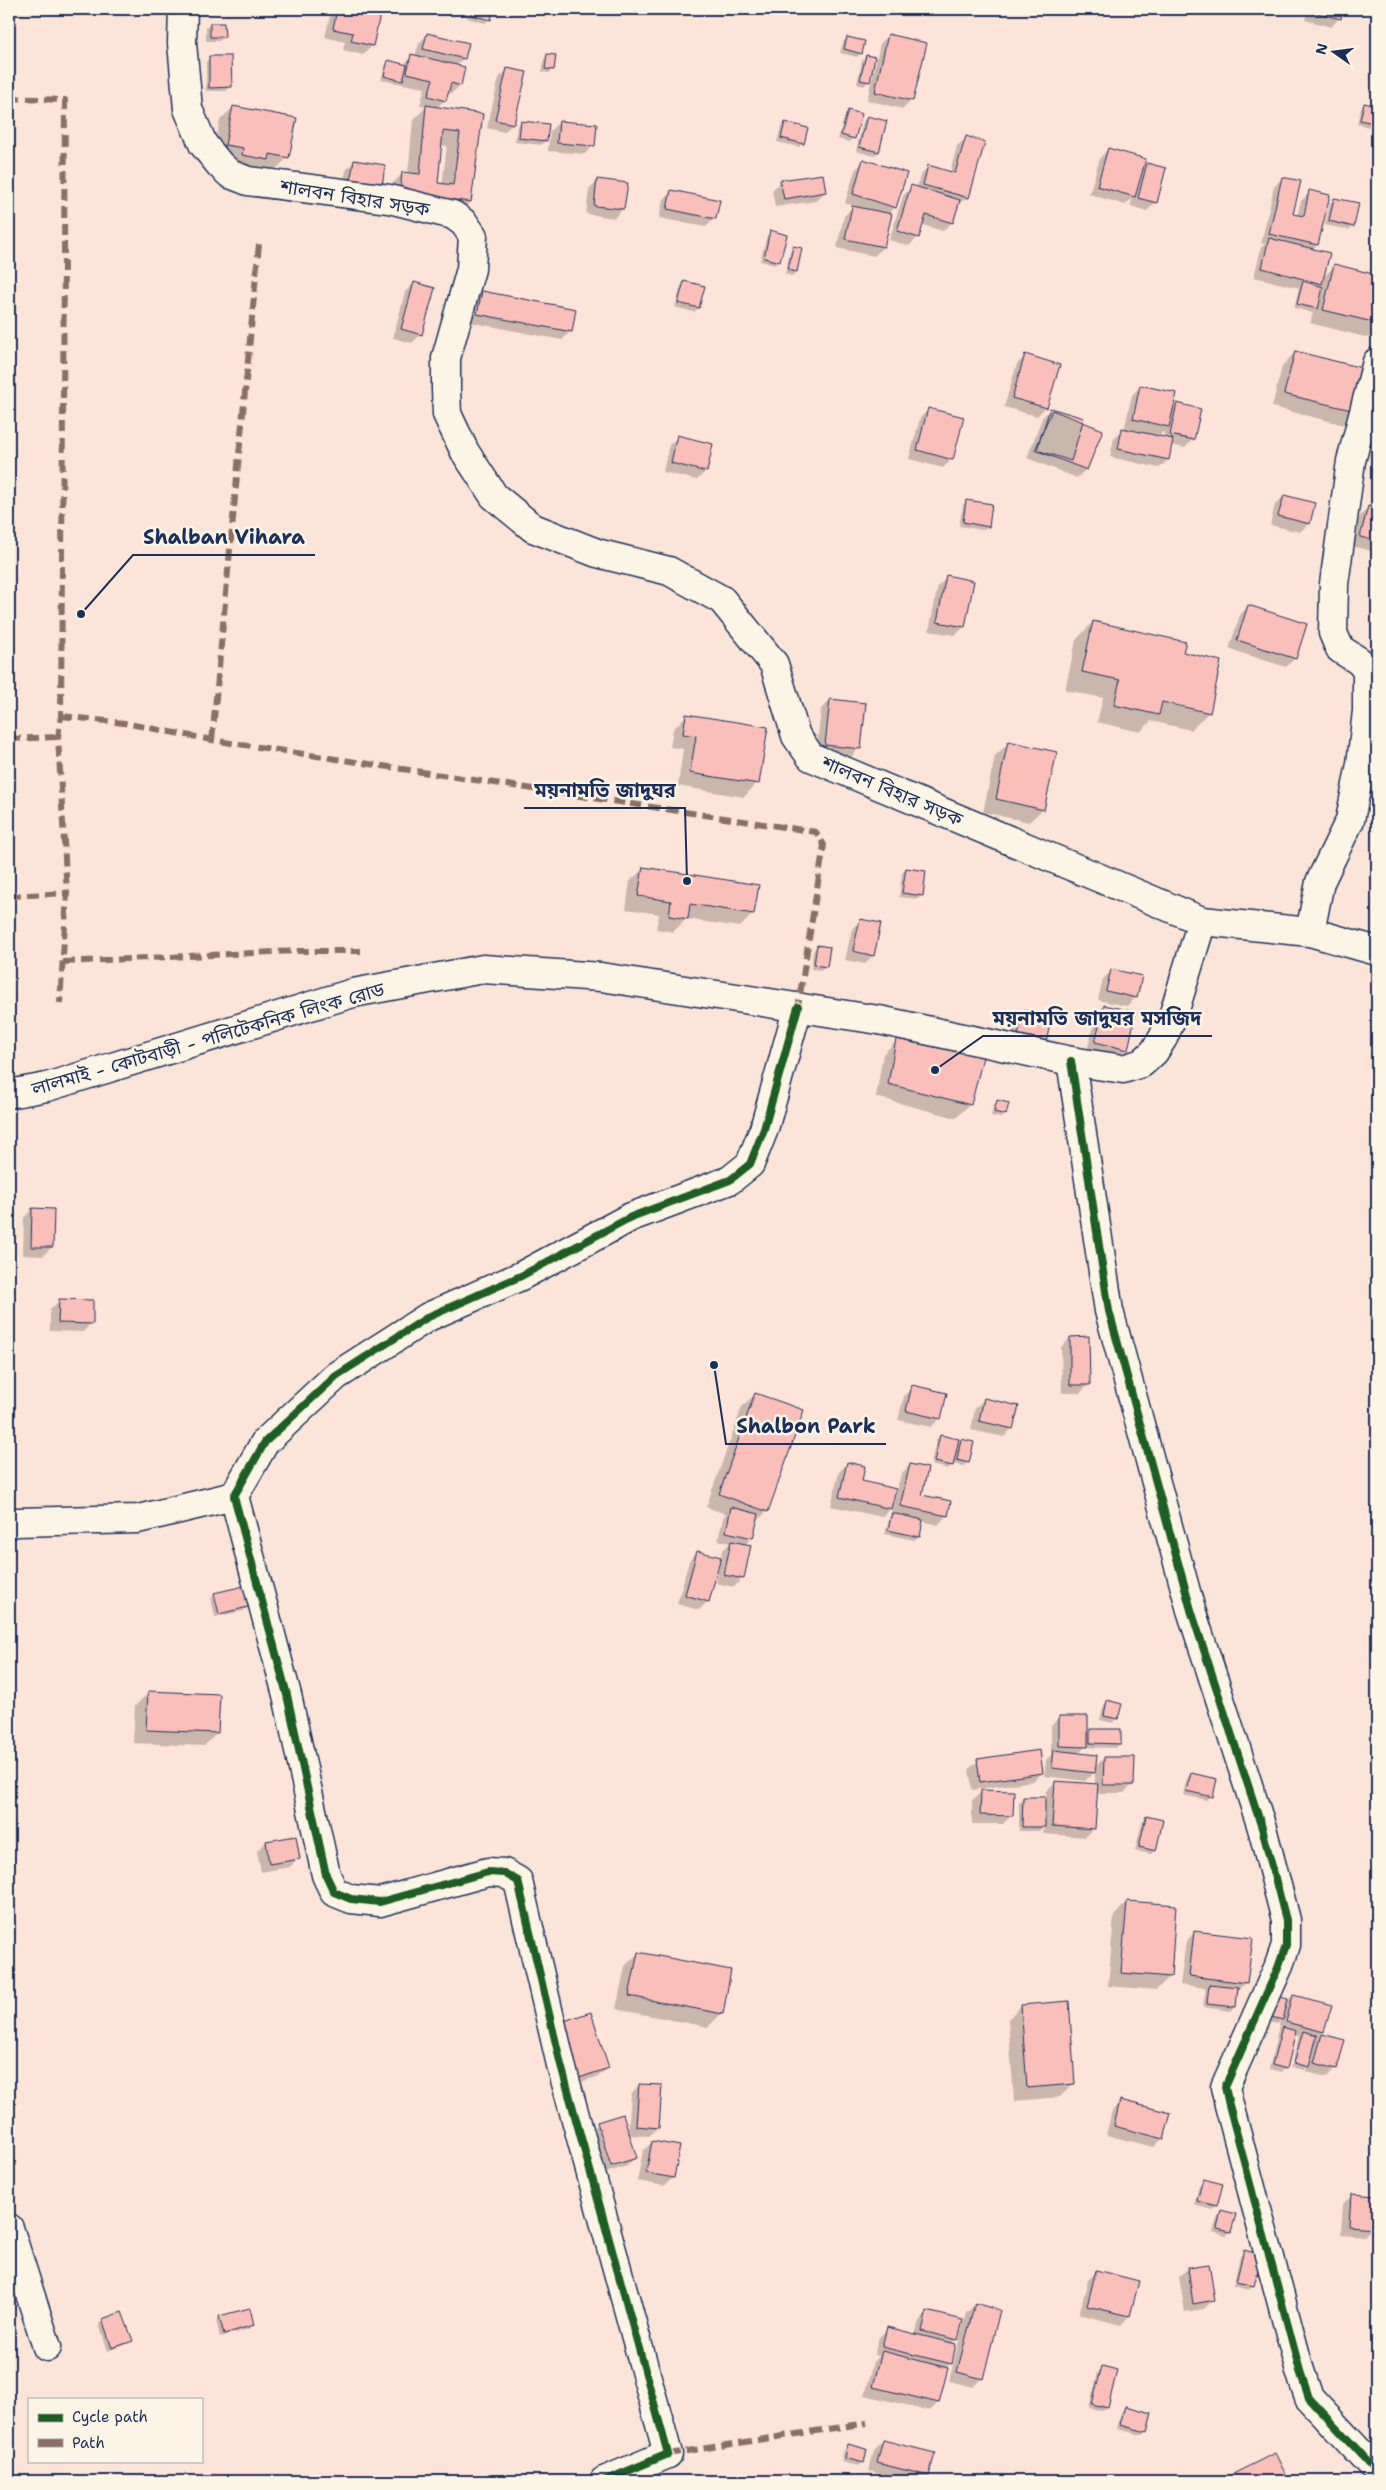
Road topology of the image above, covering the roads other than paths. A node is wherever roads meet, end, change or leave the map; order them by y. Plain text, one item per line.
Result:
1 (183, 9) edge
2 (1377, 362) edge
3 (1202, 921) junction
4 (1310, 932) junction
5 (1377, 951) edge
6 (798, 1007) junction
7 (1071, 1061) junction
8 (9, 1094) edge
9 (234, 1496) junction
10 (9, 1524) edge
11 (9, 2228) edge
12 (47, 2347) dead end
13 (1377, 2471) edge
14 (604, 2481) edge

1 - 3 street, শালবন বিহার সড়ক
2 - 4 street
3 - 4 street
3 - 7 street, লালমাই - কোটবাড়ী - পলিটেকনিক লিংক রোড
4 - 5 street
6 - 7 street, লালমাই - কোটবাড়ী - পলিটেকনিক লিংক রোড
6 - 8 street, লালমাই - কোটবাড়ী - পলিটেকনিক লিংক রোড
6 - 9 street
7 - 13 street
9 - 10 street
9 - 14 street
11 - 12 street

